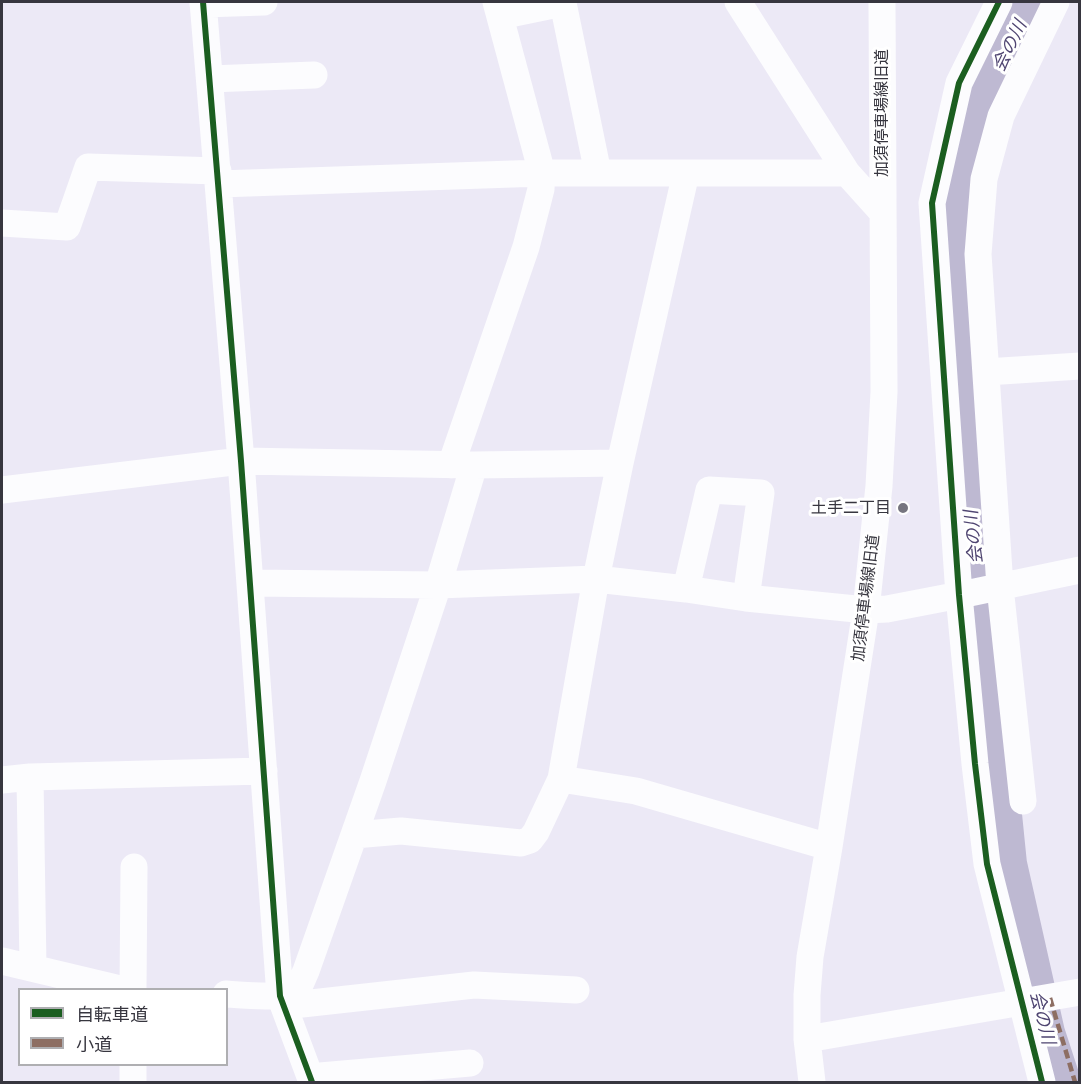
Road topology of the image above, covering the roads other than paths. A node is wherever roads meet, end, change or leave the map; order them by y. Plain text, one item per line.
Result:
1 (264, 2) edge
2 (738, 2) edge
3 (882, 2) edge
4 (999, 2) edge
5 (1056, 2) edge
6 (203, 3) edge
7 (498, 9) edge
8 (314, 75) dead end
9 (210, 79) junction
10 (542, 173) junction
11 (598, 173) junction
12 (686, 173) junction
13 (847, 173) junction
14 (218, 177) junction
15 (883, 213) junction
16 (2, 223) edge
17 (1080, 366) edge
18 (986, 372) junction
19 (241, 461) junction
20 (620, 463) junction
21 (462, 465) junction
22 (2, 490) edge
23 (1080, 570) edge
24 (596, 579) junction
25 (250, 583) junction
26 (438, 585) junction
27 (998, 588) junction
28 (686, 589) junction
29 (962, 595) junction
30 (746, 598) junction
31 (866, 610) junction
32 (264, 771) junction
33 (30, 777) junction
34 (561, 779) junction
35 (2, 780) edge
36 (1023, 801) dead end
37 (354, 835) junction
38 (830, 848) junction
39 (134, 867) dead end
40 (2, 961) edge
41 (33, 968) junction
42 (116, 988) edge
43 (133, 988) edge
44 (576, 990) dead end
45 (1080, 992) edge
46 (228, 994) edge
47 (282, 1001) junction
48 (1032, 1001) junction
49 (807, 1039) junction
50 (470, 1063) dead end
51 (133, 1066) edge
52 (311, 1081) edge
53 (133, 1083) edge
54 (812, 1083) edge
55 (1042, 1083) edge

1 - 6 street
2 - 13 street
3 - 15 street, 加須停車場線旧道
4 - 29 street
5 - 18 street
6 - 9 street
7 - 10 street
7 - 11 street
8 - 9 street
9 - 14 street
10 - 11 street
10 - 14 street
10 - 21 street
11 - 12 street
12 - 13 street
12 - 20 street
13 - 15 street
14 - 16 street
14 - 19 street
15 - 31 street, 加須停車場線旧道
17 - 18 street
18 - 27 street
19 - 21 street
19 - 22 street
19 - 25 street
20 - 21 street
20 - 24 street
21 - 26 street
23 - 27 street
24 - 26 street
24 - 28 street
24 - 34 street
25 - 26 street
25 - 32 street
26 - 37 street
27 - 29 street
27 - 36 street
28 - 30 street
28 - 30 street
29 - 31 street
29 - 48 street
30 - 31 street
31 - 38 street, 加須停車場線旧道
32 - 33 street
32 - 47 street
33 - 35 street
33 - 41 street
34 - 37 street
34 - 38 street
37 - 47 street
38 - 49 street, 加須停車場線旧道
39 - 43 street
40 - 41 street
41 - 42 street
44 - 47 street
45 - 48 street
46 - 47 street
47 - 52 street
48 - 49 street
48 - 55 street
49 - 54 street, 加須停車場線旧道
50 - 52 street
51 - 53 street

